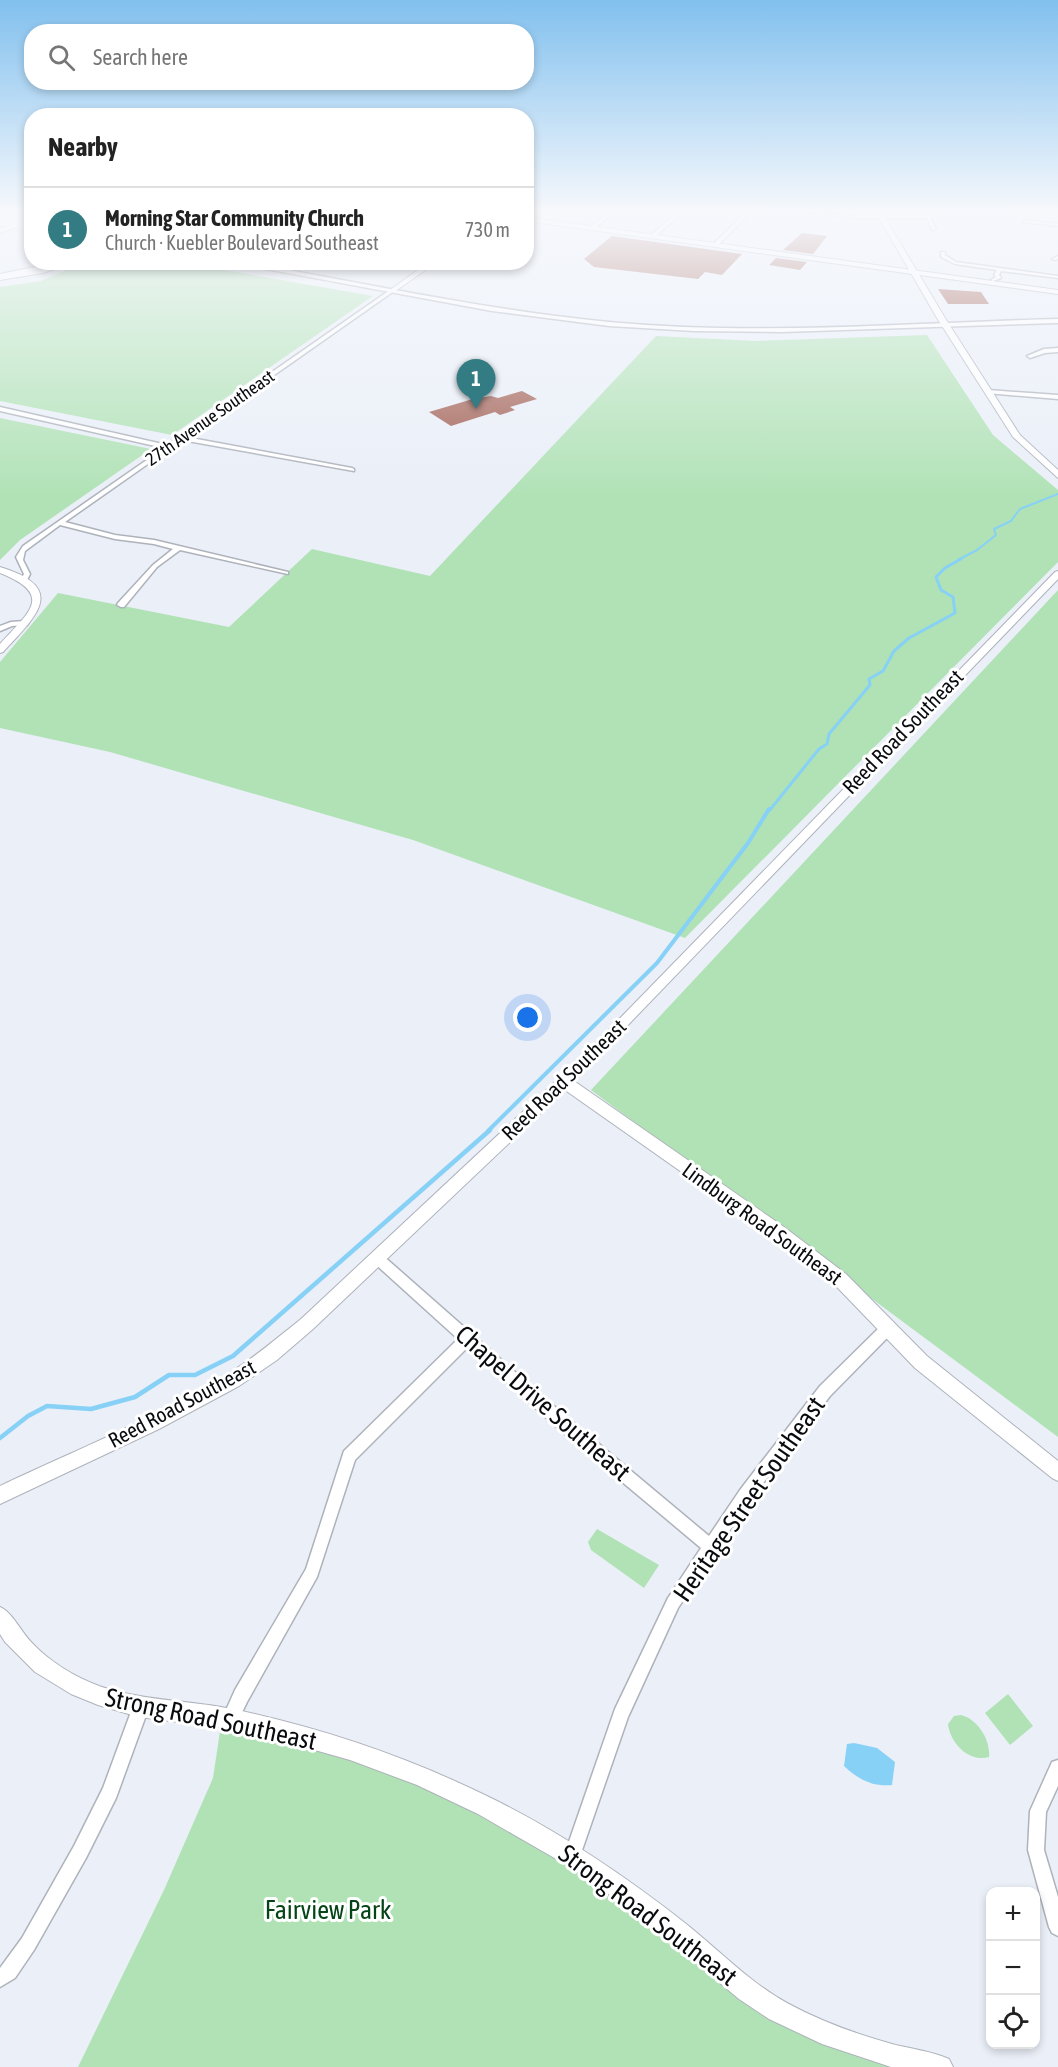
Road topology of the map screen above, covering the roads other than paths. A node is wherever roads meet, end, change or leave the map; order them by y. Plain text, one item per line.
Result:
1 (368, 307) edge
2 (488, 307) edge
3 (936, 307) edge
4 (1058, 321) edge
5 (947, 325) junction
6 (1058, 350) edge
7 (1030, 356) dead end
8 (988, 392) junction
9 (1058, 397) edge
10 (0, 409) edge
11 (181, 438) junction
12 (169, 447) junction
13 (352, 470) dead end
14 (1058, 475) edge
15 (58, 523) junction
16 (178, 548) junction
17 (0, 570) edge
18 (286, 573) dead end
19 (1058, 573) edge
20 (24, 581) junction
21 (121, 605) dead end
22 (24, 623) junction
23 (0, 629) edge
24 (0, 650) edge
25 (564, 1082) junction
26 (377, 1258) junction
27 (888, 1328) junction
28 (468, 1338) junction
29 (1058, 1472) edge
30 (0, 1495) edge
31 (711, 1547) junction
32 (0, 1617) edge
33 (141, 1707) junction
34 (230, 1719) junction
35 (1058, 1768) edge
36 (572, 1856) junction
37 (1058, 1927) edge
38 (0, 1978) edge
39 (941, 2067) edge

1 - 11 street, 27th Avenue Southeast
2 - 5 main road
3 - 5 main road
4 - 5 main road
5 - 8 main road
6 - 7 street
8 - 9 street
8 - 14 main road
10 - 12 street
11 - 12 street, 27th Avenue Southeast
11 - 13 street
12 - 15 street, 27th Avenue Southeast
15 - 16 street
15 - 20 street, 27th Avenue Southeast
16 - 18 street
16 - 21 street
17 - 20 street
19 - 25 street, Reed Road Southeast
20 - 22 street
22 - 23 street
22 - 24 street
25 - 26 street, Reed Road Southeast
25 - 27 street, Lindburg Road Southeast
26 - 28 street, Chapel Drive Southeast
26 - 30 street, Reed Road Southeast
27 - 29 street, Lindburg Road Southeast
27 - 31 street, Heritage Street Southeast
28 - 31 street, Chapel Drive Southeast
28 - 34 street
31 - 36 street, Heritage Street Southeast
32 - 33 street, Strong Road Southeast
33 - 34 street, Strong Road Southeast
33 - 38 street
34 - 36 street, Strong Road Southeast
35 - 37 street
36 - 39 street, Strong Road Southeast

